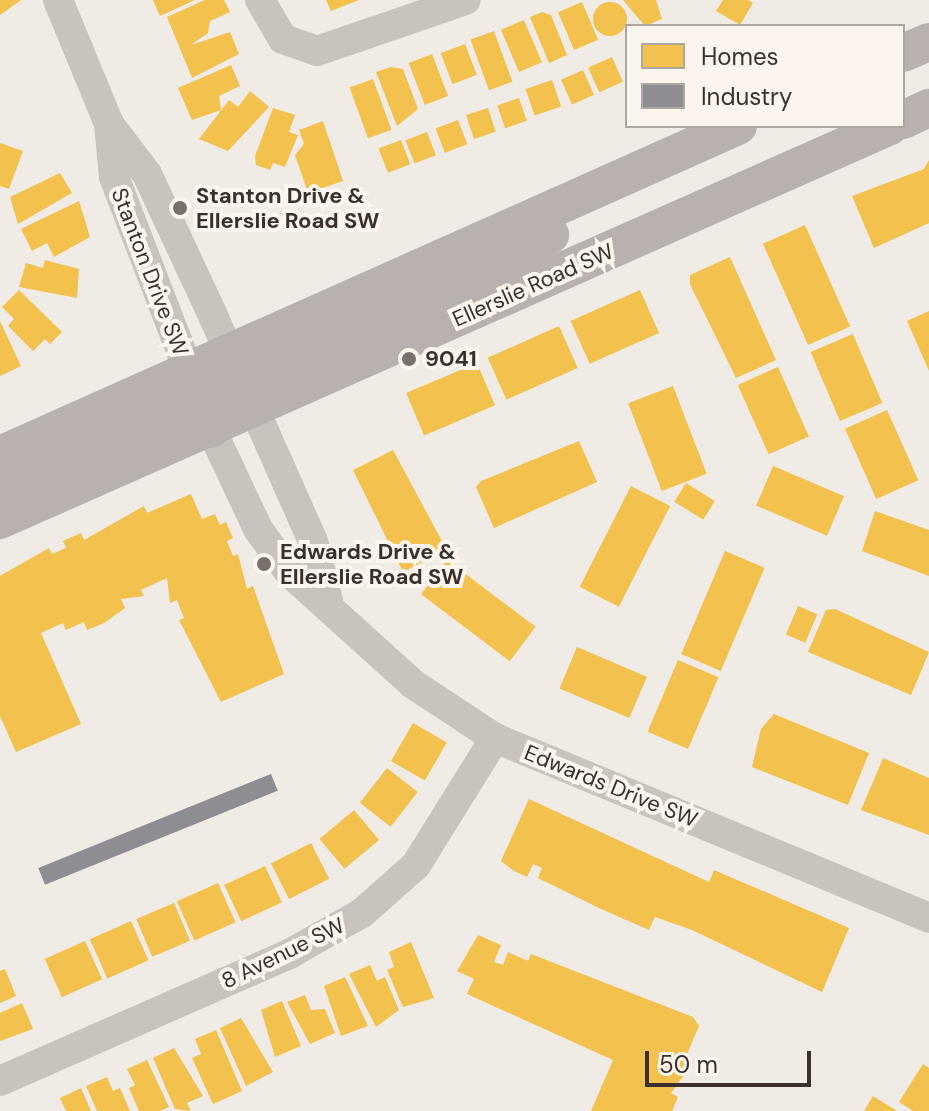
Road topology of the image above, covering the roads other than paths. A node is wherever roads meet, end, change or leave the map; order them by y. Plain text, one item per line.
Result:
1 (58, 0) edge
2 (260, 0) edge
3 (466, 0) edge
4 (929, 42) edge
5 (905, 52) edge
6 (929, 108) edge
7 (905, 119) edge
8 (109, 124) junction
9 (733, 128) edge
10 (885, 128) edge
11 (241, 382) junction
12 (199, 399) junction
13 (0, 455) edge
14 (0, 493) edge
15 (0, 520) edge
16 (328, 600) junction
17 (495, 738) junction
18 (929, 918) edge
19 (0, 1081) edge

1 - 8 street, Stanton Drive SW
2 - 3 street
4 - 5 main road
6 - 7 main road
8 - 11 street, Stanton Drive SW
8 - 12 street, Stanton Drive SW
9 - 11 main road, Ellerslie Road SW
10 - 11 main road, Ellerslie Road SW
11 - 12 main road, Ellerslie Road SW
11 - 12 main road
11 - 16 street
12 - 13 main road, Ellerslie Road SW
12 - 14 main road
12 - 15 main road, Ellerslie Road SW
12 - 16 street, Edwards Drive SW
16 - 17 street, Edwards Drive SW
17 - 18 street, Edwards Drive SW
17 - 19 street, 8 Avenue SW

